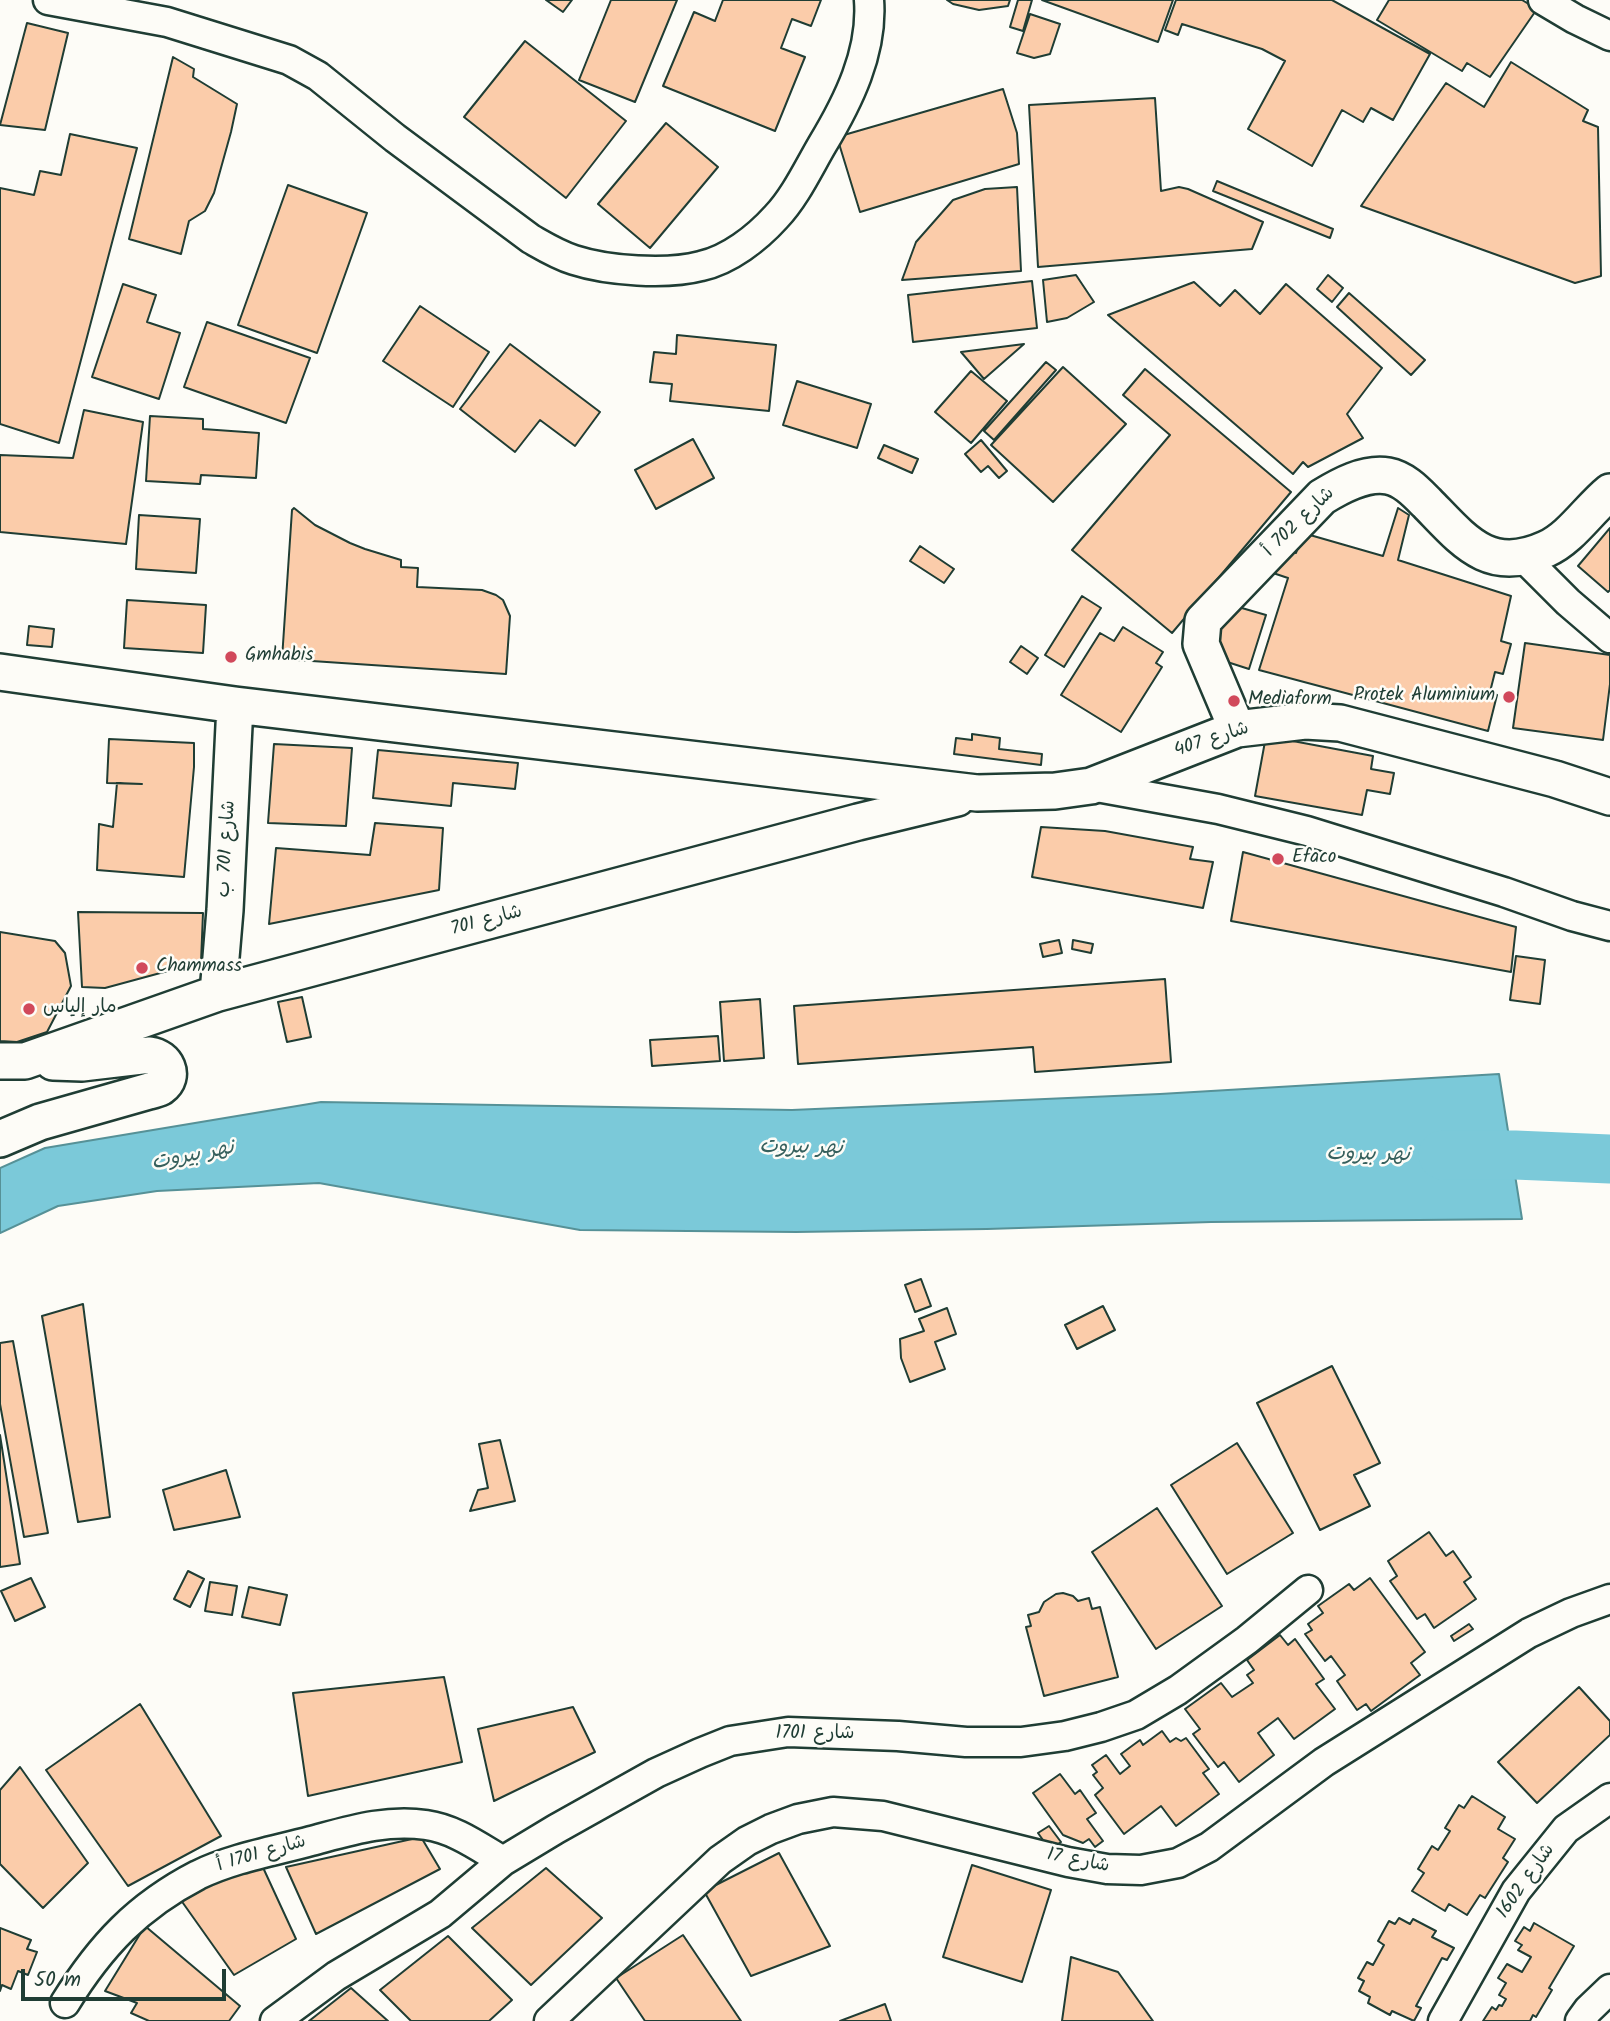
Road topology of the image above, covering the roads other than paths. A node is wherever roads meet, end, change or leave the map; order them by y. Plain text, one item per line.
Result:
1 (47, 0) edge
2 (869, 0) edge
3 (1543, 0) edge
4 (170, 11) edge
5 (1610, 36) edge
6 (1610, 492) edge
7 (1524, 558) junction
8 (1610, 638) edge
9 (0, 672) edge
10 (235, 705) junction
11 (1237, 729) junction
12 (1091, 786) junction
13 (977, 793) junction
14 (1610, 797) edge
15 (1610, 926) edge
16 (218, 993) junction
17 (13, 1061) edge
18 (0, 1139) edge
19 (1308, 1590) dead end
20 (1610, 1599) edge
21 (1610, 1798) edge
22 (503, 1861) junction
23 (1610, 1989) edge
24 (65, 2003) dead end
25 (275, 2021) edge
26 (549, 2021) edge
27 (1443, 2021) edge
28 (1580, 2021) edge

1 - 4 street
2 - 4 street
3 - 5 street
6 - 7 street
7 - 8 street
7 - 11 street, شارع 702 أ
9 - 10 street
10 - 13 street
10 - 16 street, شارع 701 ب
11 - 12 street, شارع 407
11 - 14 street, شارع 407
12 - 13 street, شارع 407
12 - 15 street
13 - 16 street, شارع 701
16 - 17 street, شارع 701
17 - 18 street
19 - 22 street, شارع 1701
20 - 26 street, شارع 17
21 - 27 street, شارع 1602
22 - 24 street, شارع 1701 أ
22 - 25 street, شارع 1701
23 - 28 street

